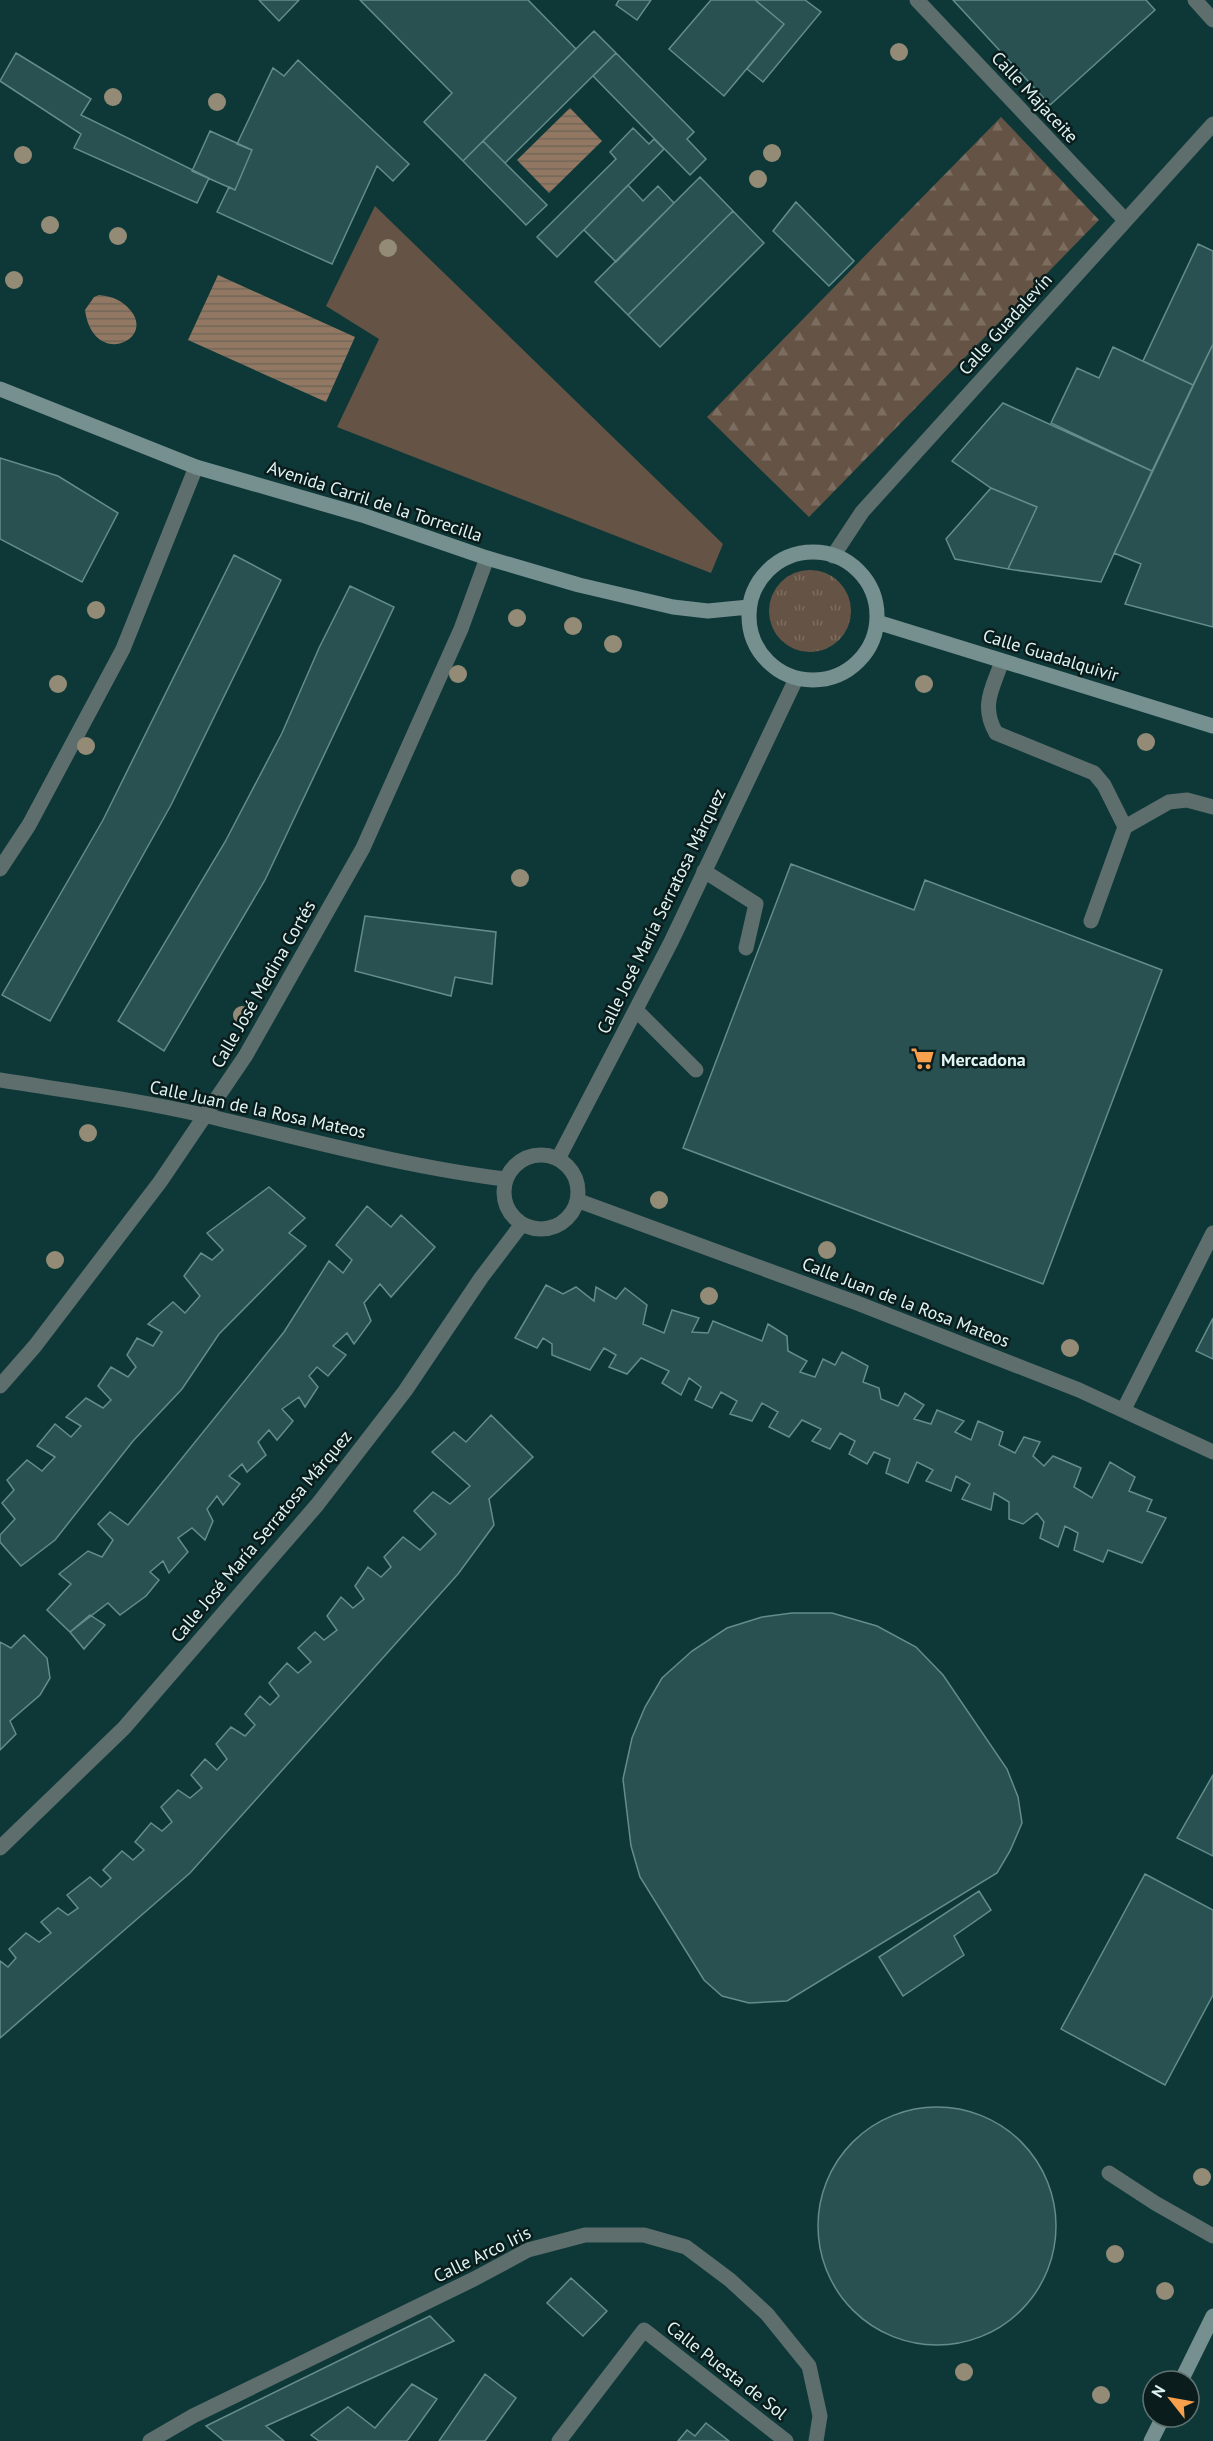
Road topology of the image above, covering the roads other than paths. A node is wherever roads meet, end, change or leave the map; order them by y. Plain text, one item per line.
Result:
1 (917, 0) edge
2 (1195, 0) edge
3 (1213, 20) edge
4 (1213, 124) edge
5 (1125, 220) junction
6 (0, 389) edge
7 (196, 467) junction
8 (833, 556) junction
9 (486, 558) junction
10 (749, 607) junction
11 (878, 622) junction
12 (1002, 661) junction
13 (796, 680) junction
14 (1213, 726) edge
15 (1213, 807) edge
16 (1125, 827) junction
17 (0, 869) edge
18 (704, 871) junction
19 (1091, 921) dead end
20 (746, 948) dead end
21 (636, 1010) junction
22 (696, 1070) dead end
23 (0, 1080) edge
24 (206, 1116) junction
25 (558, 1159) junction
26 (506, 1179) junction
27 (579, 1201) junction
28 (522, 1224) junction
29 (1213, 1233) edge
30 (0, 1386) edge
31 (1124, 1409) junction
32 (1213, 1452) edge
33 (0, 1848) edge
34 (1109, 2173) dead end
35 (1213, 2236) edge
36 (1212, 2322) edge
37 (1187, 2369) edge
38 (150, 2441) edge
39 (559, 2441) edge
40 (786, 2441) edge
41 (816, 2441) edge

1 - 5 street, Calle Majaceite
2 - 3 street
4 - 5 street, Calle Guadalevín
5 - 8 street, Calle Guadalevín
6 - 7 main road, Avenida Carril de la Torrecilla
7 - 9 main road, Avenida Carril de la Torrecilla
7 - 17 street
8 - 10 main road
8 - 11 main road
9 - 10 main road, Avenida Carril de la Torrecilla
9 - 24 street, Calle José Medina Cortés
10 - 13 main road
11 - 12 main road, Calle Guadalquivir
11 - 13 main road
12 - 14 main road, Calle Guadalquivir
12 - 16 street
13 - 18 street, Calle José María Serratosa Márquez
15 - 16 street
16 - 19 street
18 - 20 street
18 - 21 street, Calle José María Serratosa Márquez
21 - 22 street
21 - 25 street, Calle José María Serratosa Márquez
23 - 24 street, Calle Juan de la Rosa Mateos
24 - 26 street, Calle Juan de la Rosa Mateos
24 - 30 street, Calle José Medina Cortés
25 - 26 street
25 - 27 street
26 - 28 street
27 - 28 street
27 - 31 street, Calle Juan de la Rosa Mateos
28 - 33 street, Calle José María Serratosa Márquez
29 - 31 street
31 - 32 street, Calle Juan de la Rosa Mateos
34 - 35 street
36 - 37 main road
38 - 41 street, Calle Arco Iris
39 - 40 street, Calle Puesta de Sol

